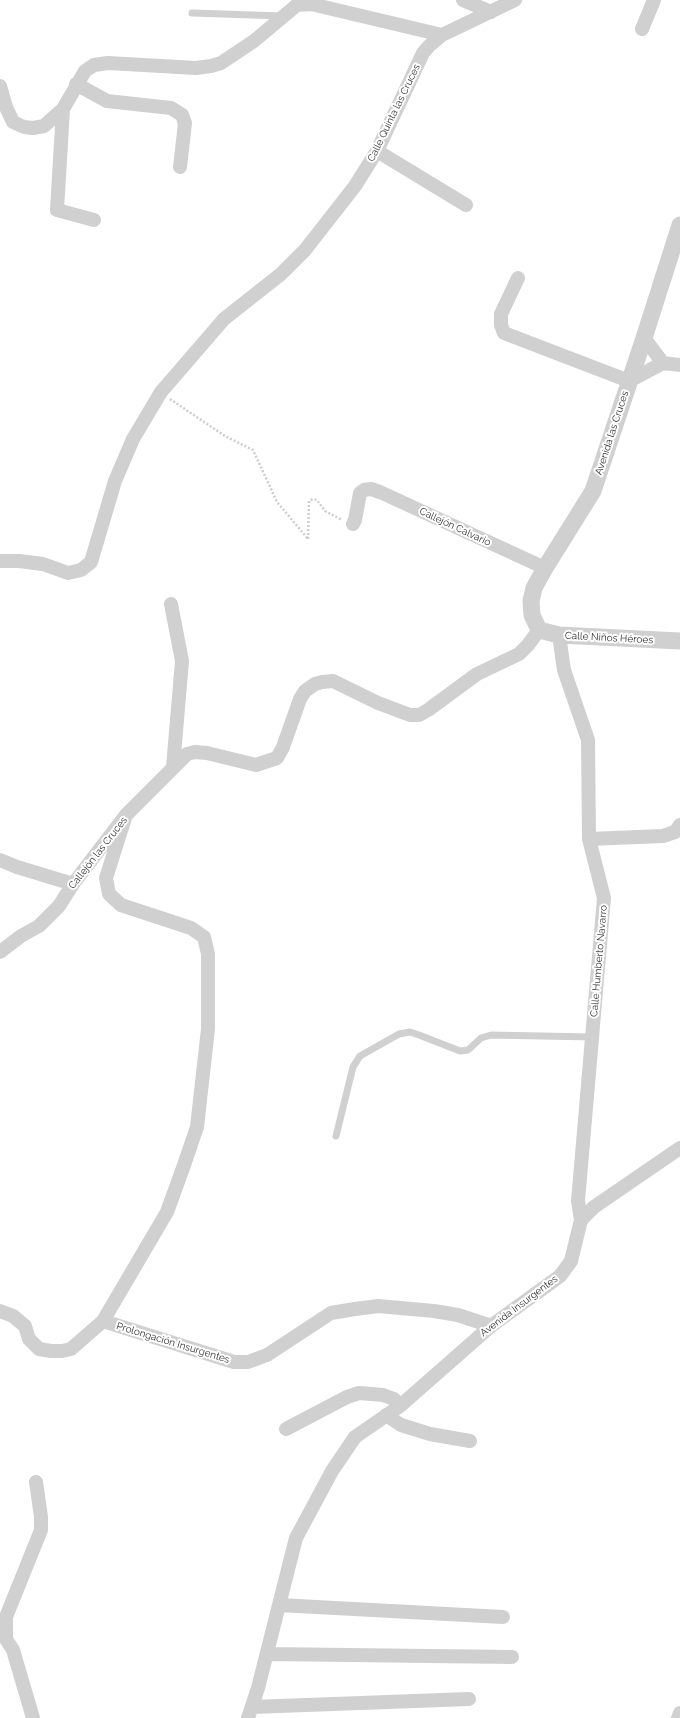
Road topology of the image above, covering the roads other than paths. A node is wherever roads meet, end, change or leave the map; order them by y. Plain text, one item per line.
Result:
1 (463, 0) edge
2 (515, 0) edge
3 (654, 0) edge
4 (491, 12) junction
5 (192, 13) dead end
6 (284, 16) junction
7 (642, 29) dead end
8 (442, 34) junction
9 (76, 84) junction
10 (0, 86) edge
11 (63, 109) junction
12 (377, 151) junction
13 (180, 167) dead end
14 (466, 204) dead end
15 (94, 220) dead end
16 (680, 225) edge
17 (518, 278) dead end
18 (644, 338) junction
19 (663, 363) junction
20 (680, 365) edge
21 (629, 381) junction
22 (353, 524) road end
23 (0, 561) edge
24 (544, 568) junction
25 (171, 604) dead end
26 (539, 630) junction
27 (558, 635) junction
28 (680, 641) edge
29 (173, 767) junction
30 (126, 816) junction
31 (680, 826) edge
32 (589, 839) junction
33 (0, 860) edge
34 (73, 884) junction
35 (0, 952) edge
36 (592, 1037) junction
37 (336, 1136) dead end
38 (680, 1148) edge
39 (581, 1220) junction
40 (0, 1311) edge
41 (103, 1321) junction
42 (491, 1326) junction
43 (400, 1406) junction
44 (386, 1415) junction
45 (286, 1429) dead end
46 (470, 1441) dead end
47 (36, 1482) dead end
48 (279, 1606) junction
49 (504, 1617) dead end
50 (3, 1640) edge
51 (267, 1654) junction
52 (512, 1657) dead end
53 (469, 1699) dead end
54 (250, 1712) edge
55 (680, 1713) edge
56 (33, 1718) edge
57 (678, 1718) edge

1 - 4 street
2 - 4 street, Calle Quinta las Cruces
3 - 7 street
4 - 8 street, Calle Quinta las Cruces
5 - 6 lane
6 - 8 street
6 - 9 street
8 - 12 street, Calle Quinta las Cruces
9 - 11 street
9 - 13 street
10 - 11 street
11 - 15 street
12 - 14 street
12 - 23 street, Calle Quinta las Cruces
16 - 18 street, Avenida las Cruces
17 - 21 street
18 - 19 street
18 - 21 street, Avenida las Cruces
19 - 20 street
19 - 21 street
21 - 24 street, Avenida las Cruces
22 - 24 street, Callejón Calvario
24 - 26 street, Avenida las Cruces
25 - 29 street
26 - 27 street, Calle Niños Héroes
26 - 29 street, Callejón las Cruces
27 - 28 street, Calle Niños Héroes
27 - 32 street, Calle Humberto Navarro
29 - 30 street, Callejón las Cruces
30 - 34 street, Callejón las Cruces
30 - 41 street
31 - 32 street
32 - 36 street, Calle Humberto Navarro
33 - 34 street
34 - 35 street, Callejón las Cruces
36 - 37 lane
36 - 39 street, Calle Humberto Navarro
38 - 39 street
39 - 42 street, Avenida Insurgentes
40 - 41 street
41 - 42 street, Prolongación Insurgentes
42 - 43 street, Avenida Insurgentes
43 - 44 street, Avenida Insurgentes
43 - 45 street
44 - 46 street
44 - 48 street, Avenida Insurgentes
47 - 50 street
48 - 49 street
48 - 51 street
50 - 56 street
51 - 52 street
51 - 54 street
53 - 54 street
55 - 57 street

